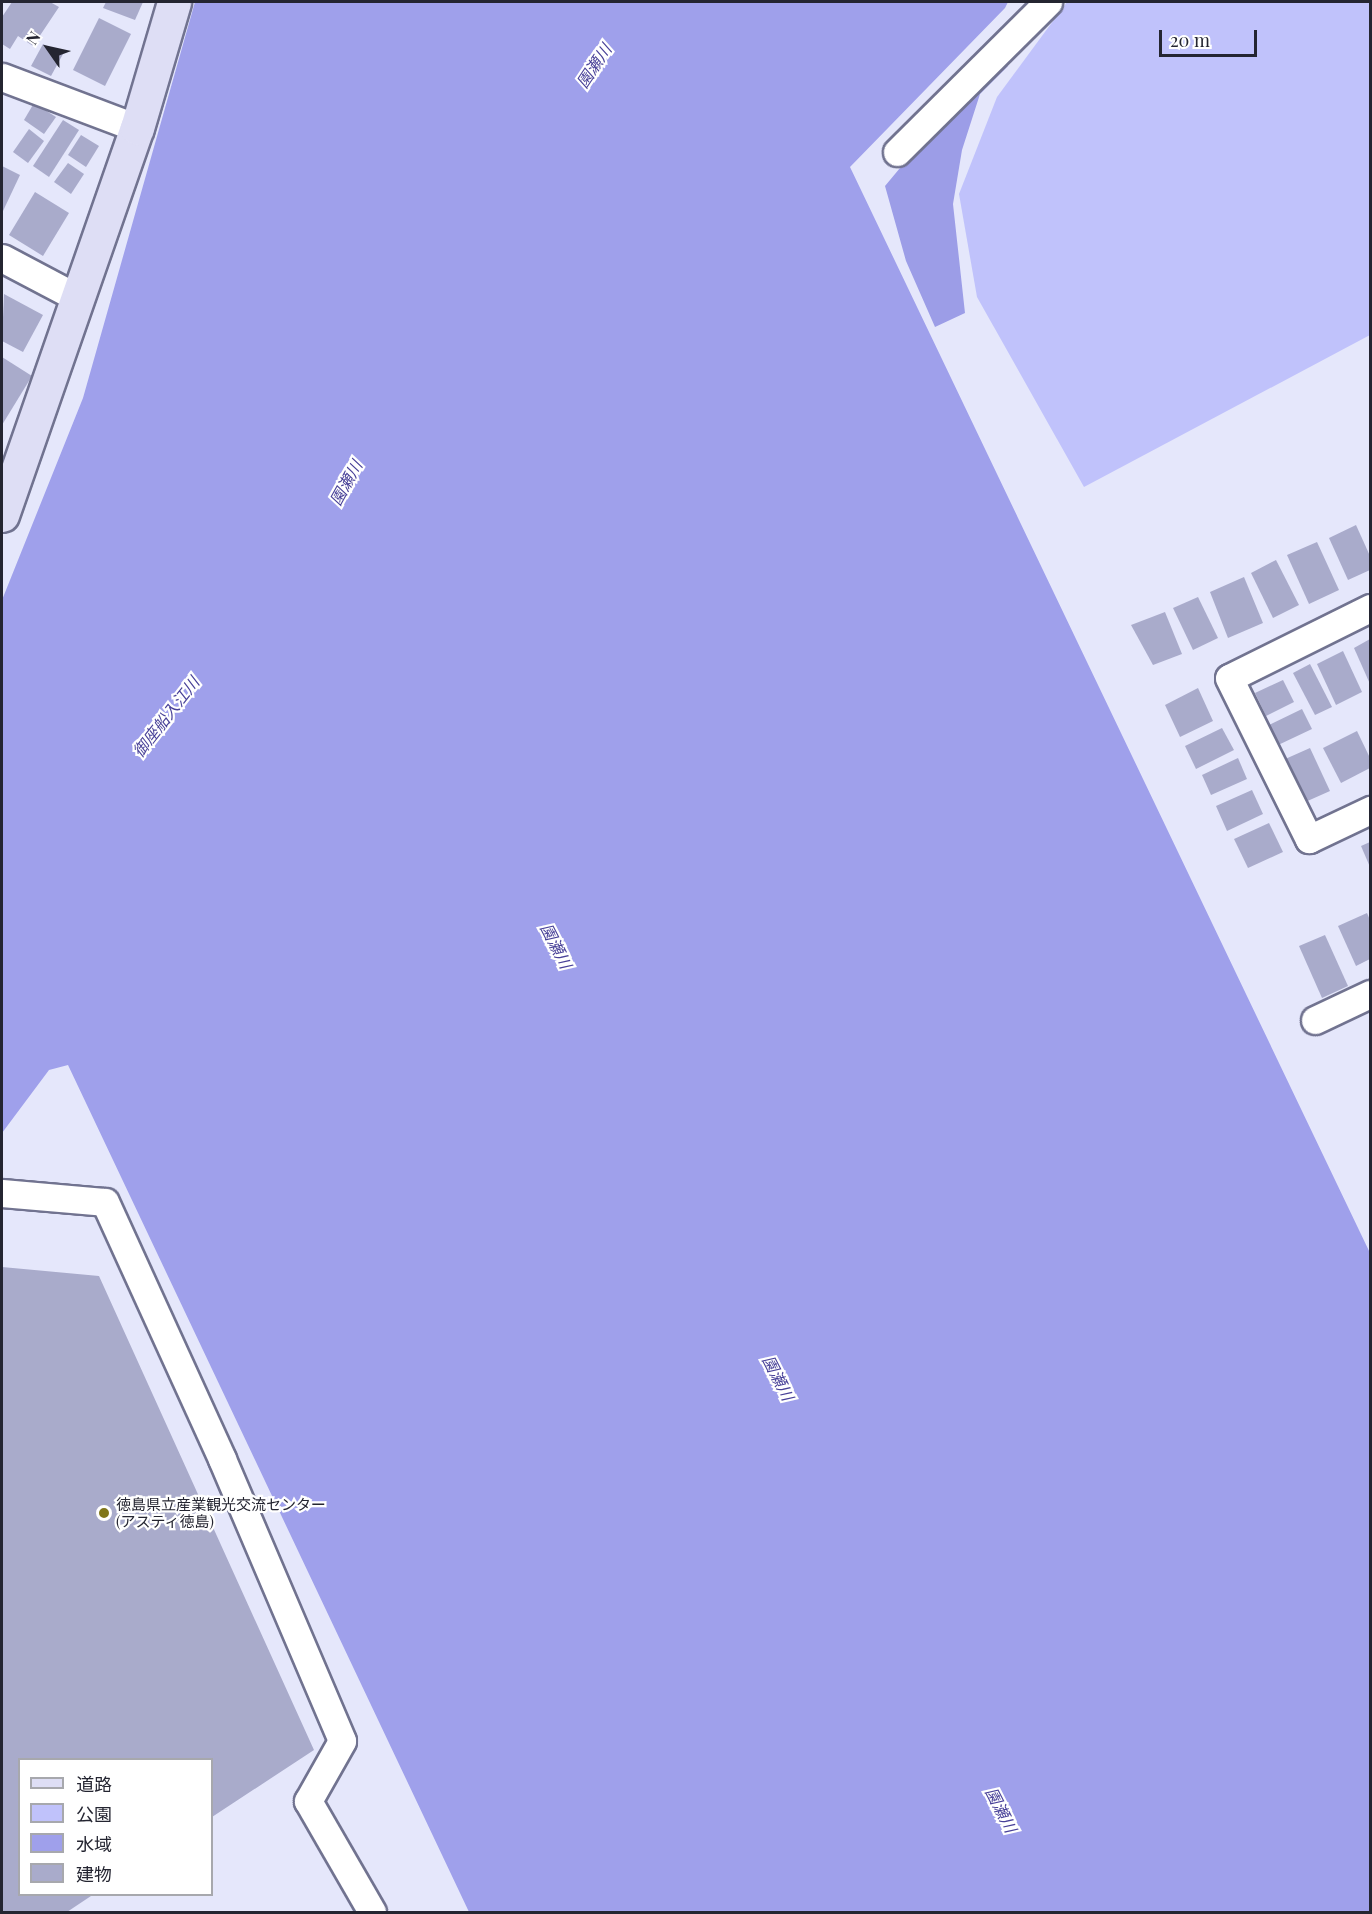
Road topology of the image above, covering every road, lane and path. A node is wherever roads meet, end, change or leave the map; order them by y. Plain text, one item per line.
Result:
1 (174, 2) edge
2 (1048, 2) edge
3 (2, 77) edge
4 (137, 128) junction
5 (897, 152) dead end
6 (2, 258) edge
7 (78, 298) junction
8 (10, 462) edge
9 (2, 515) edge
10 (1371, 608) edge
11 (1371, 810) edge
12 (1371, 994) edge
13 (1316, 1020) dead end
14 (2, 1193) edge
15 (372, 1912) edge

1 - 4 street
2 - 5 street
3 - 4 street
4 - 7 street
6 - 7 street
7 - 8 street
8 - 9 street
10 - 11 street
12 - 13 street
14 - 15 street

